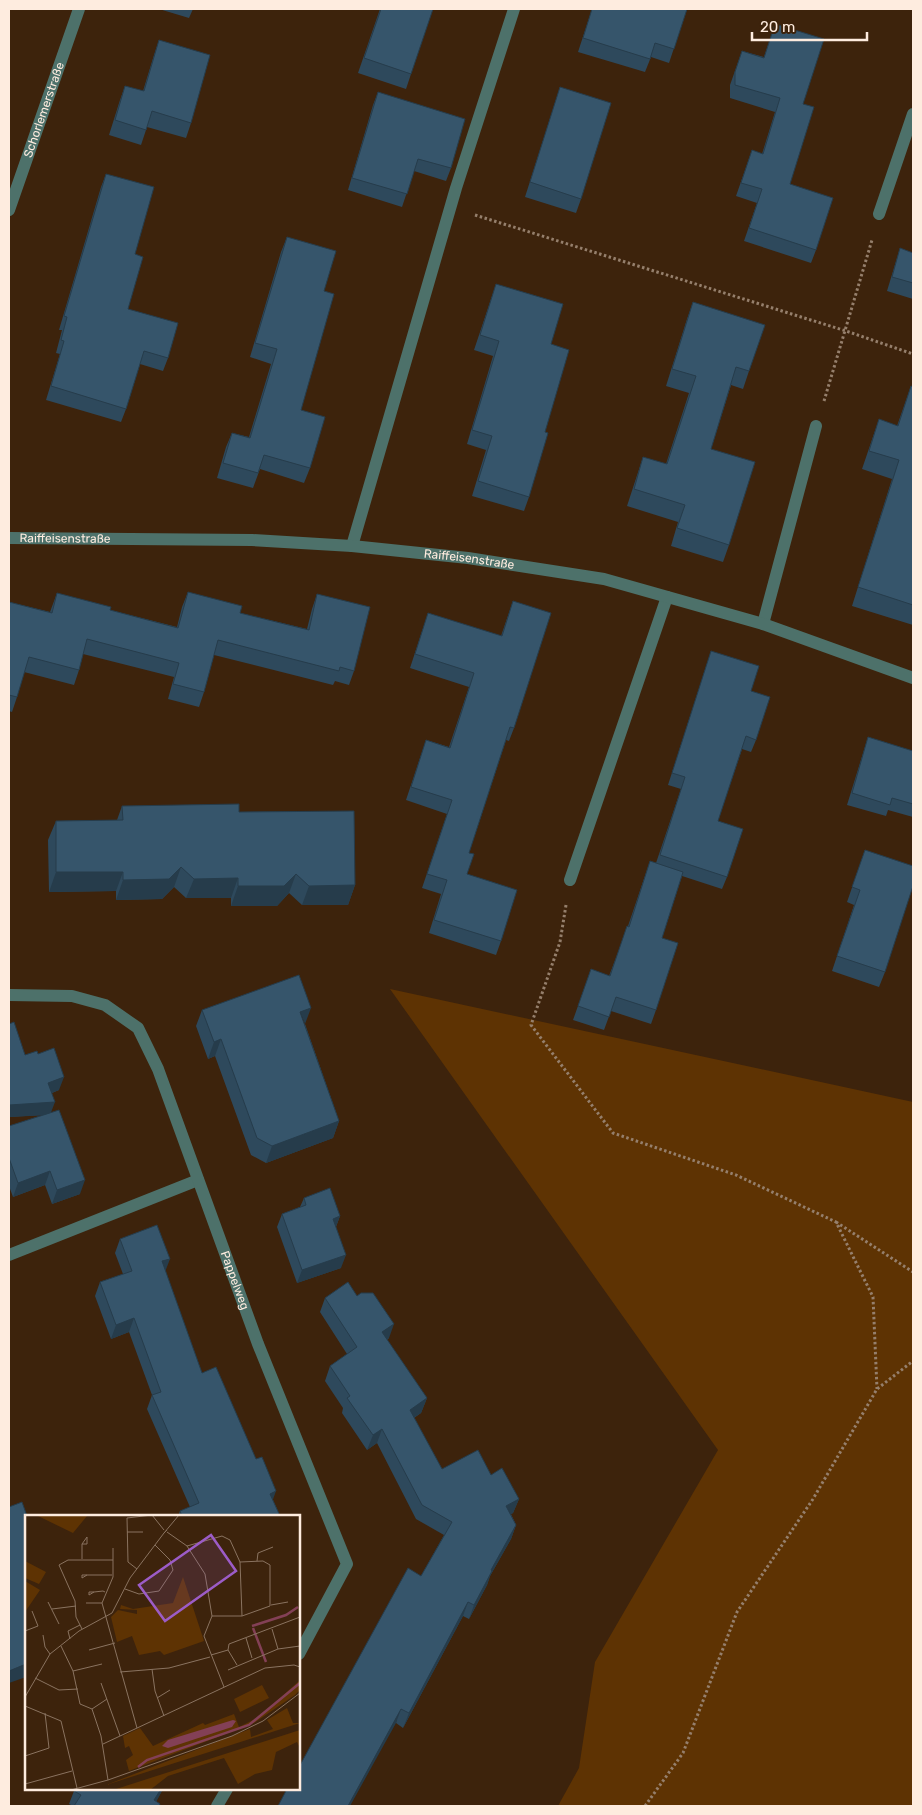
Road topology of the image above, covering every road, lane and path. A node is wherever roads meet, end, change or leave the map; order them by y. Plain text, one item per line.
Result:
1 (79, 9) edge
2 (514, 9) edge
3 (913, 114) edge
4 (452, 208) junction
5 (9, 210) edge
6 (879, 214) joint
7 (846, 331) junction
8 (913, 354) edge
9 (816, 426) joint
10 (9, 538) edge
11 (352, 546) junction
12 (667, 597) junction
13 (763, 624) junction
14 (913, 678) edge
15 (570, 880) joint
16 (9, 995) edge
17 (198, 1180) junction
18 (836, 1222) junction
19 (9, 1255) edge
20 (913, 1272) edge
21 (913, 1361) edge
22 (877, 1388) junction
23 (300, 1652) edge
24 (226, 1790) edge
25 (218, 1806) edge
26 (645, 1806) edge

1 - 5 street, Schorlemerstraße
2 - 4 street
3 - 6 street
4 - 7 path
4 - 11 street
6 - 7 path
7 - 8 path
7 - 9 path
9 - 13 street
10 - 11 street, Raiffeisenstraße
11 - 12 street, Raiffeisenstraße
12 - 13 street, Raiffeisenstraße
12 - 15 street
13 - 14 street, Raiffeisenstraße
15 - 18 path
16 - 17 street, Pappelweg
17 - 19 street
17 - 23 street, Pappelweg
18 - 20 path
18 - 22 path
21 - 22 path
22 - 26 path
24 - 25 street

